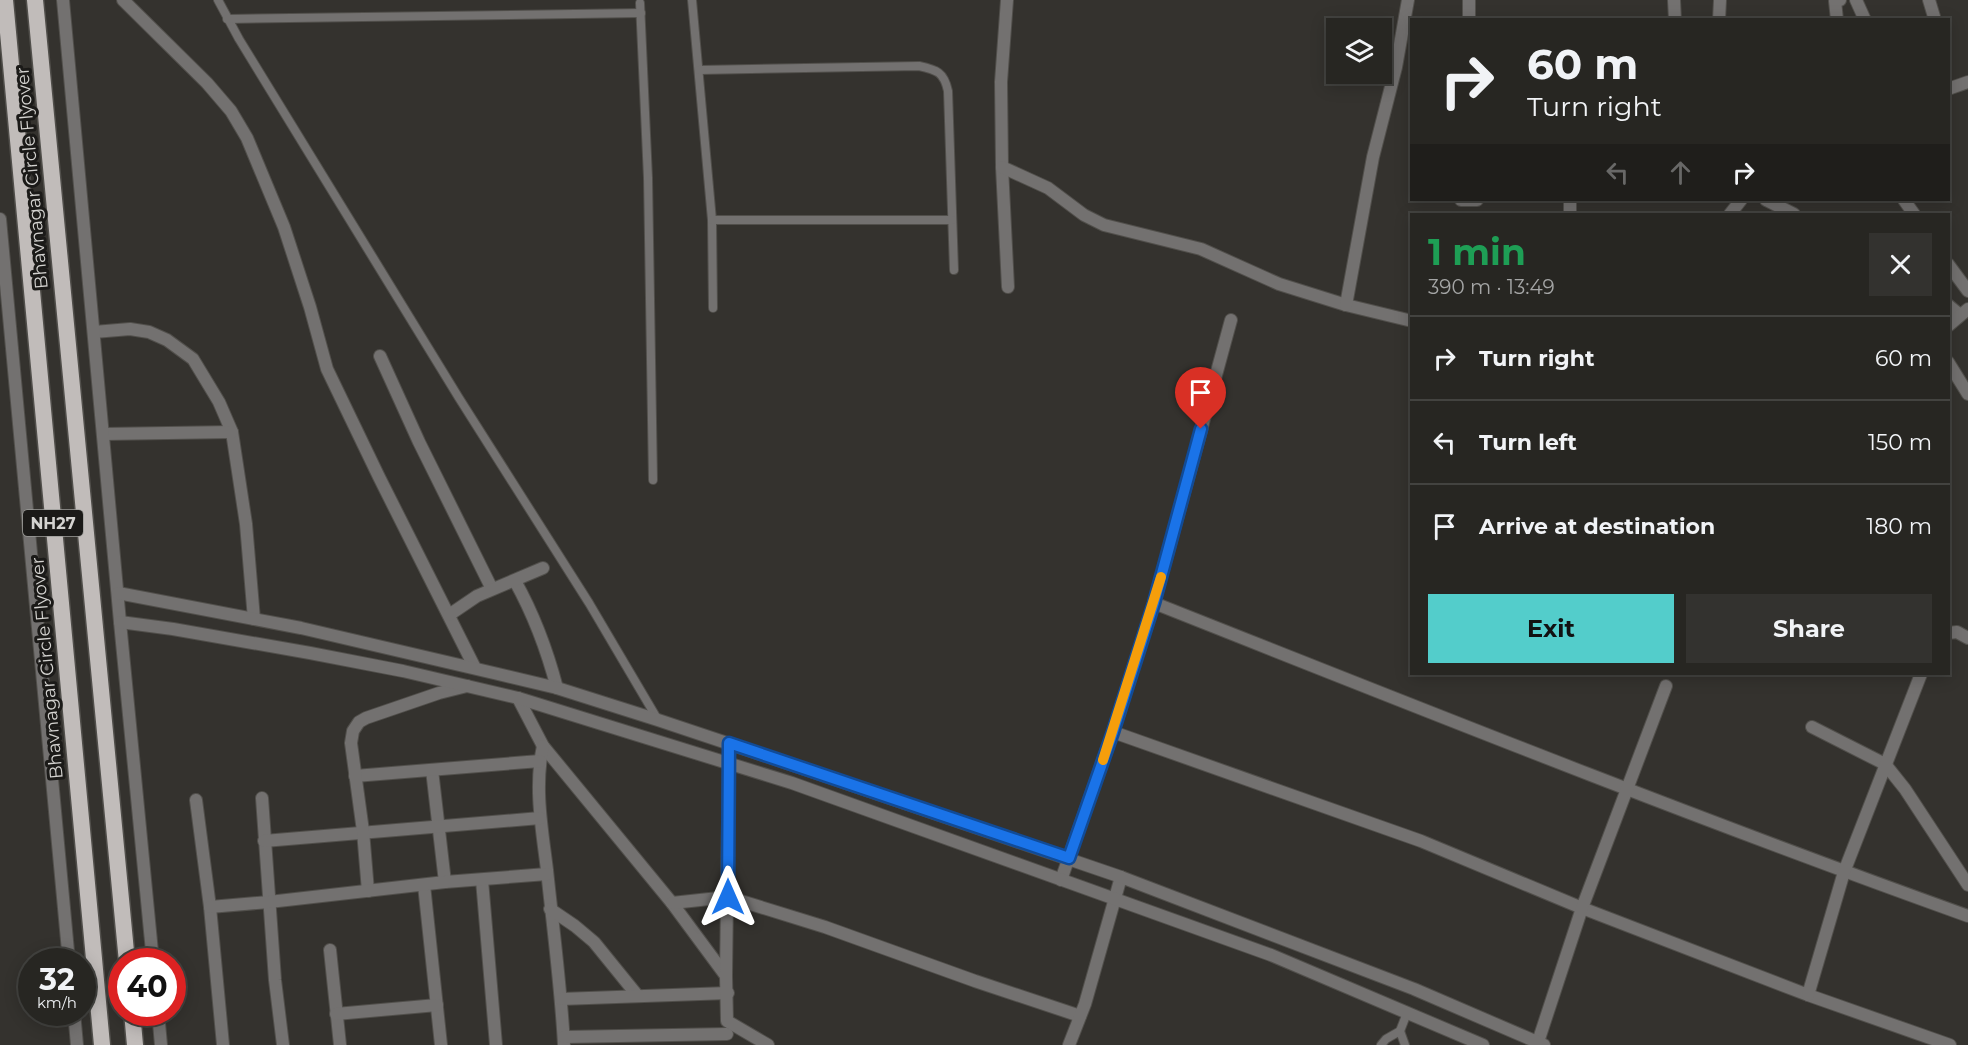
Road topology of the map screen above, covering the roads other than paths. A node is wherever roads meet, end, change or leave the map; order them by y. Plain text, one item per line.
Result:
1 (5, 0) edge
2 (35, 0) edge
3 (63, 0) edge
4 (123, 0) edge
5 (218, 0) edge
6 (692, 0) edge
7 (1006, 0) edge
8 (1408, 0) edge
9 (1469, 0) edge
10 (1674, 0) edge
11 (1720, 0) edge
12 (1837, 0) edge
13 (1856, 0) edge
14 (1929, 0) edge
15 (640, 3) dead end
16 (641, 13) junction
17 (227, 18) junction
18 (1469, 18) edge
19 (1675, 18) edge
20 (1719, 18) edge
21 (1837, 18) edge
22 (1864, 18) edge
23 (1934, 18) edge
24 (699, 69) junction
25 (1968, 82) edge
26 (1950, 88) edge
27 (1002, 167) junction
28 (1740, 201) edge
29 (1768, 201) edge
30 (1731, 213) edge
31 (1792, 213) edge
32 (0, 219) edge
33 (712, 220) junction
34 (952, 220) junction
35 (1950, 267) edge
36 (954, 270) dead end
37 (1008, 287) dead end
38 (1968, 291) edge
39 (1346, 305) junction
40 (1950, 306) edge
41 (714, 308) dead end
42 (1964, 312) edge
43 (1231, 320) dead end
44 (1410, 321) edge
45 (1950, 324) edge
46 (94, 332) junction
47 (380, 356) dead end
48 (1950, 365) edge
49 (1968, 394) edge
50 (232, 432) junction
51 (103, 434) junction
52 (653, 480) dead end
53 (543, 568) dead end
54 (515, 581) junction
55 (492, 589) junction
56 (118, 593) junction
57 (1154, 603) junction
58 (449, 615) junction
59 (254, 619) junction
60 (120, 622) junction
61 (1950, 633) edge
62 (1968, 638) edge
63 (475, 668) junction
64 (1921, 675) edge
65 (467, 686) junction
66 (1666, 686) dead end
67 (557, 688) junction
68 (518, 698) junction
69 (658, 720) junction
70 (1812, 727) dead end
71 (1113, 732) junction
72 (729, 743) junction
73 (543, 746) junction
74 (540, 761) junction
75 (729, 764) junction
76 (1885, 764) junction
77 (432, 770) junction
78 (355, 776) junction
79 (1628, 788) junction
80 (262, 798) dead end
81 (196, 800) dead end
82 (540, 818) junction
83 (438, 826) junction
84 (363, 831) junction
85 (264, 841) junction
86 (1069, 858) junction
87 (1844, 872) junction
88 (547, 874) junction
89 (1121, 877) junction
90 (482, 880) junction
91 (1061, 880) junction
92 (445, 882) junction
93 (424, 885) junction
94 (1968, 885) edge
95 (368, 891) junction
96 (728, 897) junction
97 (1114, 899) junction
98 (269, 902) junction
99 (672, 903) junction
100 (210, 907) junction
101 (1582, 908) junction
102 (550, 909) junction
103 (1968, 916) edge
104 (68, 948) edge
105 (126, 948) edge
106 (152, 948) edge
107 (330, 950) dead end
108 (726, 976) junction
109 (728, 993) junction
110 (637, 995) junction
111 (1808, 995) junction
112 (561, 999) junction
113 (437, 1005) junction
114 (1407, 1013) junction
115 (336, 1014) junction
116 (1080, 1016) junction
117 (75, 1026) edge
118 (133, 1026) edge
119 (159, 1026) edge
120 (1400, 1031) junction
121 (727, 1033) edge
122 (564, 1041) edge
123 (1539, 1044) edge
124 (77, 1045) edge
125 (102, 1045) edge
126 (135, 1045) edge
127 (161, 1045) edge
128 (223, 1045) edge
129 (283, 1045) edge
130 (340, 1045) edge
131 (441, 1045) edge
132 (496, 1045) edge
133 (768, 1045) edge
134 (1069, 1045) edge
135 (1381, 1045) edge
136 (1405, 1045) edge
137 (1483, 1045) edge
138 (1950, 1045) edge

1 - 125 highway, Bhavnagar Circle Flyover / NH27
2 - 105 highway, Bhavnagar Circle Flyover / NH27
3 - 46 street
4 - 58 street
5 - 17 lane
6 - 24 lane
7 - 27 street
8 - 39 street
9 - 18 street
10 - 19 street
11 - 20 street
12 - 21 street
13 - 22 street
14 - 23 street
15 - 16 lane
16 - 17 lane
16 - 52 lane
17 - 69 lane
24 - 33 lane
24 - 34 lane
25 - 26 street
27 - 37 street
27 - 39 street
28 - 30 street
29 - 31 street
32 - 104 street
33 - 34 lane
33 - 41 lane
34 - 36 lane
35 - 38 street
39 - 44 street
40 - 42 street
42 - 45 street
43 - 57 street
46 - 50 street
46 - 51 street
47 - 55 street
48 - 49 street
50 - 51 street
50 - 59 street
51 - 56 street
53 - 54 street
54 - 55 street
54 - 67 street
55 - 58 street
56 - 59 street
56 - 60 street
57 - 71 street
57 - 79 street
58 - 63 street
59 - 63 street
60 - 65 street
60 - 106 street
61 - 62 street
63 - 67 street
64 - 76 street
65 - 68 street
65 - 78 street
66 - 79 street
67 - 69 street
68 - 73 street
68 - 75 street
69 - 72 street
70 - 76 street
71 - 86 street
71 - 101 street
72 - 75 street
72 - 86 street
73 - 74 street
73 - 99 street
74 - 77 street
74 - 82 street
75 - 91 street
75 - 96 street
76 - 87 street
76 - 94 street
77 - 78 street
77 - 83 street
78 - 84 street
79 - 87 street
79 - 101 street
80 - 85 street
81 - 100 street
82 - 83 street
82 - 88 street
83 - 84 street
83 - 92 street
84 - 85 street
84 - 95 street
85 - 98 street
86 - 89 street
86 - 91 street
87 - 103 street
87 - 111 street
88 - 90 street
88 - 102 street
89 - 97 street
89 - 123 street
90 - 92 street
90 - 132 street
91 - 97 street
92 - 93 street
93 - 95 street
93 - 113 street
95 - 98 street
96 - 99 street
96 - 108 street
96 - 116 street
97 - 114 street
97 - 116 street
98 - 100 street
98 - 129 street
99 - 108 street
100 - 128 street
101 - 111 street
101 - 123 street
102 - 110 street
102 - 112 street
107 - 115 street
108 - 109 street
109 - 110 street
109 - 121 street
110 - 112 street
111 - 138 street
112 - 122 street
113 - 115 street
113 - 131 street
114 - 120 lane
114 - 137 street
115 - 130 street
116 - 134 street
117 - 124 street
118 - 126 highway
119 - 127 street
120 - 135 lane
120 - 136 lane
121 - 122 street
121 - 133 street

